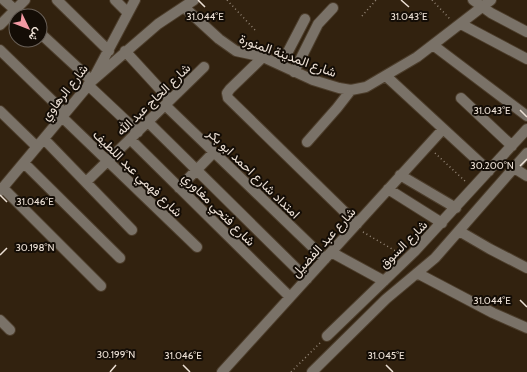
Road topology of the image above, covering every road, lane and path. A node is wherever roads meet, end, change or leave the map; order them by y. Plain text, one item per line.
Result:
1 (4, 0) edge
2 (57, 0) edge
3 (115, 0) edge
4 (135, 0) edge
5 (194, 0) edge
6 (228, 0) edge
7 (376, 0) edge
8 (432, 0) edge
9 (473, 0) edge
10 (491, 0) edge
11 (184, 7) junction
12 (13, 8) edge
13 (333, 8) dead end
14 (482, 8) junction
15 (128, 13) junction
16 (362, 16) dead end
17 (304, 19) dead end
18 (459, 25) junction
19 (255, 30) dead end
20 (527, 32) edge
21 (48, 41) edge
22 (433, 45) junction
23 (0, 50) edge
24 (109, 51) junction
25 (125, 51) junction
26 (263, 57) junction
27 (527, 59) edge
28 (281, 65) junction
29 (204, 67) dead end
30 (294, 72) junction
31 (386, 76) junction
32 (90, 83) junction
33 (351, 90) junction
34 (461, 98) dead end
35 (168, 102) junction
36 (0, 111) edge
37 (63, 115) junction
38 (527, 116) edge
39 (148, 122) junction
40 (443, 129) junction
41 (527, 129) edge
42 (138, 132) junction
43 (44, 139) junction
44 (130, 139) junction
45 (307, 142) dead end
46 (427, 146) junction
47 (512, 146) junction
48 (37, 147) junction
49 (214, 152) junction
50 (527, 152) edge
51 (108, 161) junction
52 (24, 163) junction
53 (514, 168) junction
54 (197, 170) junction
55 (489, 171) junction
56 (400, 175) junction
57 (527, 176) edge
58 (86, 182) junction
59 (2, 185) edge
60 (179, 188) junction
61 (388, 189) junction
62 (473, 189) junction
63 (456, 208) junction
64 (442, 223) junction
65 (355, 225) junction
66 (132, 230) dead end
67 (459, 231) junction
68 (197, 247) dead end
69 (328, 255) junction
70 (411, 255) junction
71 (120, 258) dead end
72 (428, 264) junction
73 (527, 268) edge
74 (417, 273) junction
75 (307, 279) junction
76 (384, 281) junction
77 (102, 286) dead end
78 (290, 297) junction
79 (0, 320) edge
80 (527, 328) edge
81 (10, 330) dead end
82 (328, 336) joint
83 (222, 372) edge
84 (291, 372) edge
85 (312, 372) edge

1 - 12 street
2 - 24 street
3 - 15 street
4 - 15 street, شارع الرهاوي
5 - 11 street
6 - 19 path
7 - 16 path
8 - 18 path
9 - 14 street
10 - 14 street, شارع المدينة المنورة
11 - 25 street
11 - 26 street, شارع المدينة المنورة
13 - 30 street
14 - 18 street, شارع المدينة المنورة
14 - 20 street
15 - 24 street, شارع الرهاوي
17 - 28 street
18 - 22 street, شارع المدينة المنورة
18 - 27 street
21 - 32 street
22 - 31 street, شارع المدينة المنورة
22 - 38 street
23 - 37 street, شارع فهمي عبد اللطيف
24 - 32 street, شارع الرهاوي
25 - 32 street
25 - 35 street, امتداد شارع احمد ابو بكر
26 - 28 street, شارع المدينة المنورة
26 - 65 street
28 - 30 street, شارع المدينة المنورة
29 - 35 street, شارع الحاج عبد الله
30 - 33 street, شارع المدينة المنورة
31 - 33 street, شارع المدينة المنورة
31 - 40 street
32 - 37 street, شارع الرهاوي
32 - 42 street
33 - 45 street
34 - 47 street
35 - 39 street, شارع الحاج عبد الله
35 - 49 street, امتداد شارع احمد ابو بكر
36 - 48 street
37 - 43 street, شارع الرهاوي
37 - 51 street, شارع فهمي عبد اللطيف
39 - 42 street, شارع الحاج عبد الله
39 - 54 street
40 - 46 street, شارع عبد الفضيل
40 - 55 street
41 - 47 street, شارع السوق
42 - 44 street, شارع الحاج عبد الله
43 - 48 street, شارع الرهاوي
43 - 58 street
44 - 51 street, شارع الحاج عبد الله
44 - 60 street, شارع فتحي مغاوري
46 - 56 street, شارع عبد الفضيل
46 - 62 path
47 - 55 street, شارع السوق
48 - 52 street, شارع الرهاوي
49 - 54 street
49 - 69 street, امتداد شارع احمد ابو بكر
50 - 53 street
51 - 58 street, شارع الحاج عبد الله
51 - 68 street, شارع فهمي عبد اللطيف
52 - 59 street, شارع الرهاوي
52 - 71 street
53 - 57 street
53 - 67 street
54 - 60 street
54 - 75 street
55 - 62 street, شارع السوق
56 - 61 street, شارع عبد الفضيل
56 - 63 street
58 - 66 street
59 - 77 street
60 - 78 street, شارع فتحي مغاوري
61 - 64 street
61 - 65 street, شارع عبد الفضيل
62 - 63 street, شارع السوق
63 - 64 street, شارع السوق
64 - 70 street, شارع السوق
65 - 69 street, شارع عبد الفضيل
65 - 70 path
67 - 72 street
67 - 73 street
69 - 75 street, شارع عبد الفضيل
69 - 76 street, امتداد شارع احمد ابو بكر
70 - 72 street
70 - 76 street, شارع السوق
72 - 74 street
74 - 80 street
74 - 85 street
75 - 78 street, شارع عبد الفضيل
76 - 82 street, شارع السوق
78 - 83 street, شارع عبد الفضيل
79 - 81 street
82 - 84 path

